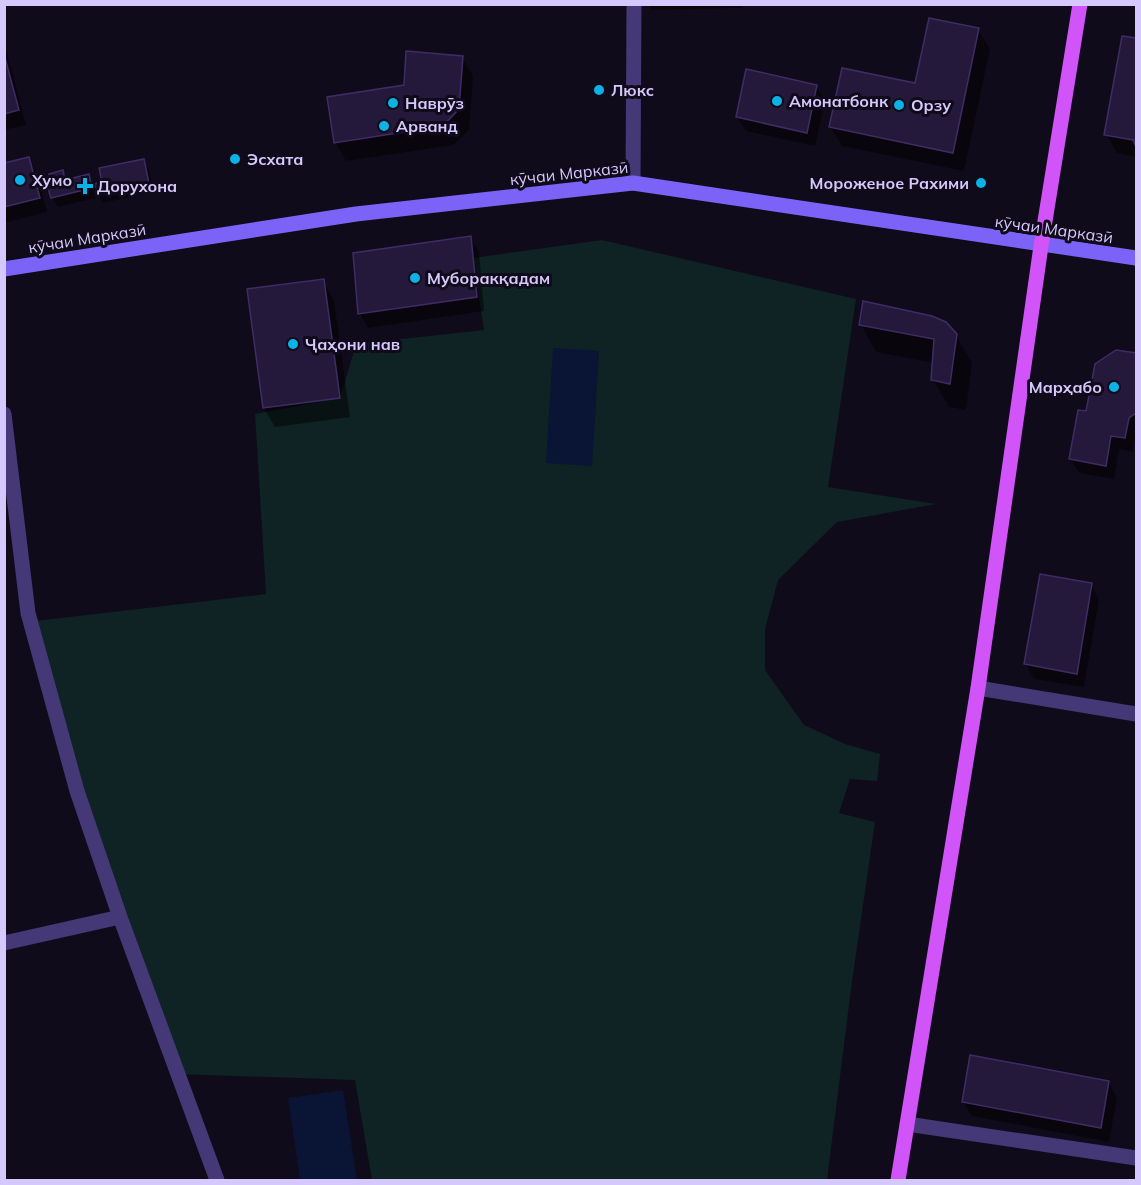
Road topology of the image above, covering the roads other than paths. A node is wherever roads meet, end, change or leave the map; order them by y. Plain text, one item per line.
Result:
1 (634, 4) edge
2 (1080, 4) edge
3 (633, 183) junction
4 (1041, 246) junction
5 (1137, 258) edge
6 (4, 268) edge
7 (4, 414) edge
8 (978, 688) junction
9 (1137, 714) edge
10 (120, 917) junction
11 (4, 943) edge
12 (907, 1124) junction
13 (1137, 1158) edge
14 (217, 1180) edge
15 (898, 1180) edge

1 - 3 street
2 - 4 main road
3 - 4 main road, кӯчаи Марказӣ
3 - 6 main road, кӯчаи Марказӣ
4 - 5 main road, кӯчаи Марказӣ
4 - 8 main road
7 - 10 street
8 - 9 street
8 - 12 main road
10 - 11 street
10 - 14 street
12 - 13 street
12 - 15 main road

